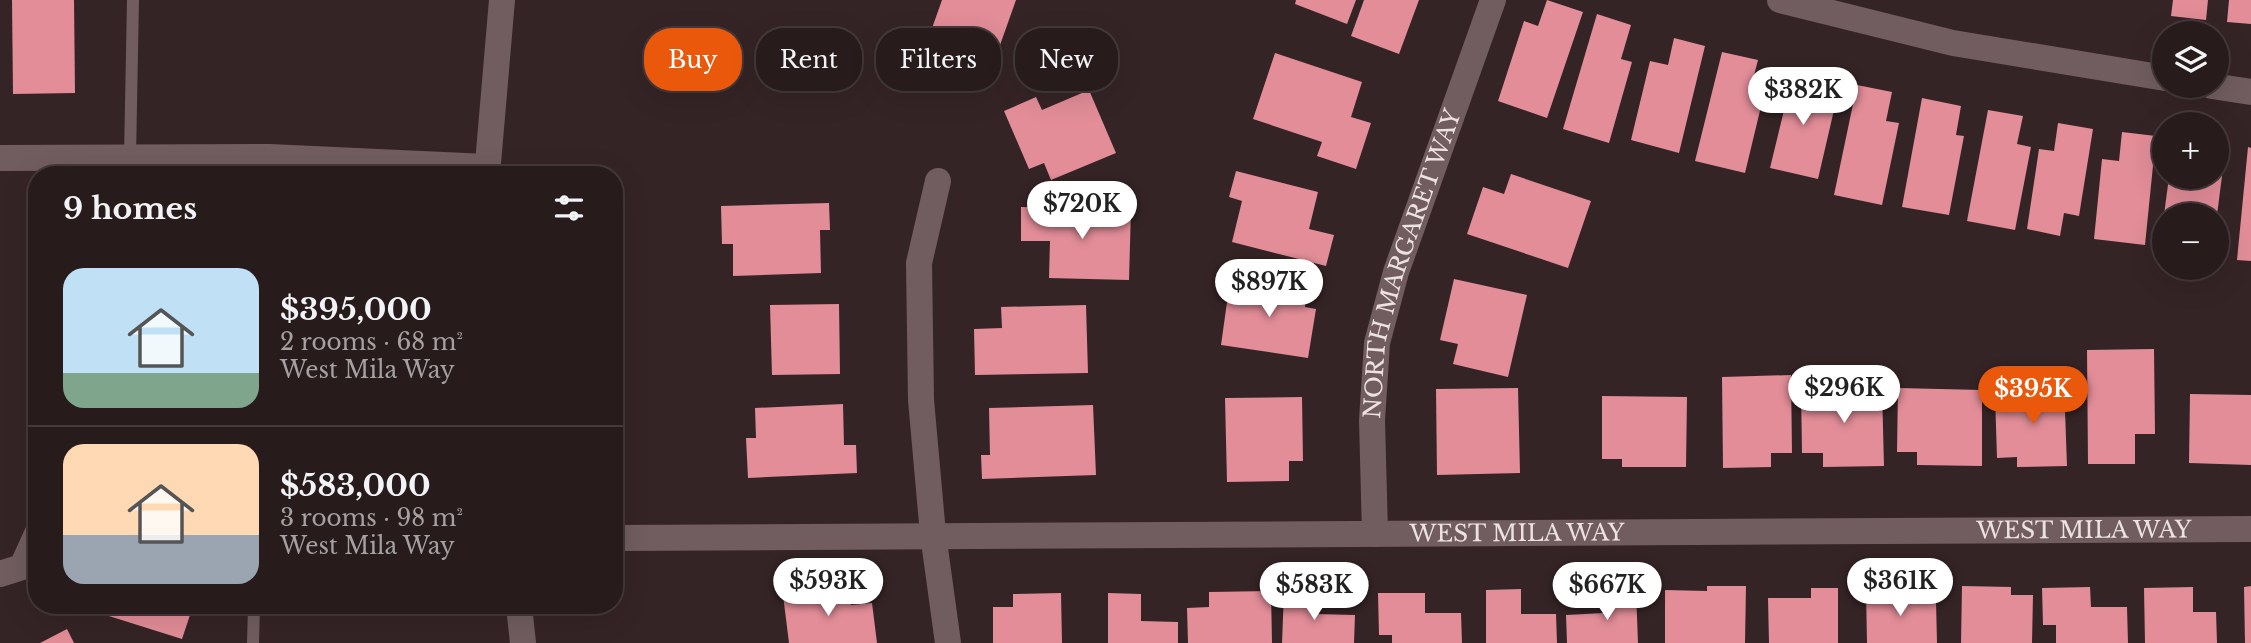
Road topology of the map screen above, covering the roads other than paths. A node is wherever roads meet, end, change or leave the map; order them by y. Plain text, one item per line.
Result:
1 (133, 0) edge
2 (502, 0) edge
3 (1493, 0) edge
4 (1780, 0) edge
5 (2152, 76) edge
6 (2229, 89) edge
7 (2251, 92) edge
8 (130, 157) junction
9 (0, 158) edge
10 (39, 166) edge
11 (268, 166) edge
12 (487, 166) edge
13 (938, 181) dead end
14 (2251, 528) edge
15 (933, 534) junction
16 (1375, 534) junction
17 (623, 538) edge
18 (28, 547) edge
19 (11, 571) edge
20 (254, 614) edge
21 (520, 614) edge
22 (253, 643) edge
23 (523, 643) edge
24 (948, 643) edge

1 - 8 lane
2 - 12 street
3 - 16 street, NORTH MARGARET WAY
4 - 5 street
6 - 7 street
8 - 10 street
8 - 11 street
9 - 10 street
13 - 15 street
14 - 16 street, WEST MILA WAY
15 - 16 street, WEST MILA WAY
15 - 17 street, WEST MILA WAY
15 - 24 street
18 - 19 street
20 - 22 lane
21 - 23 street

